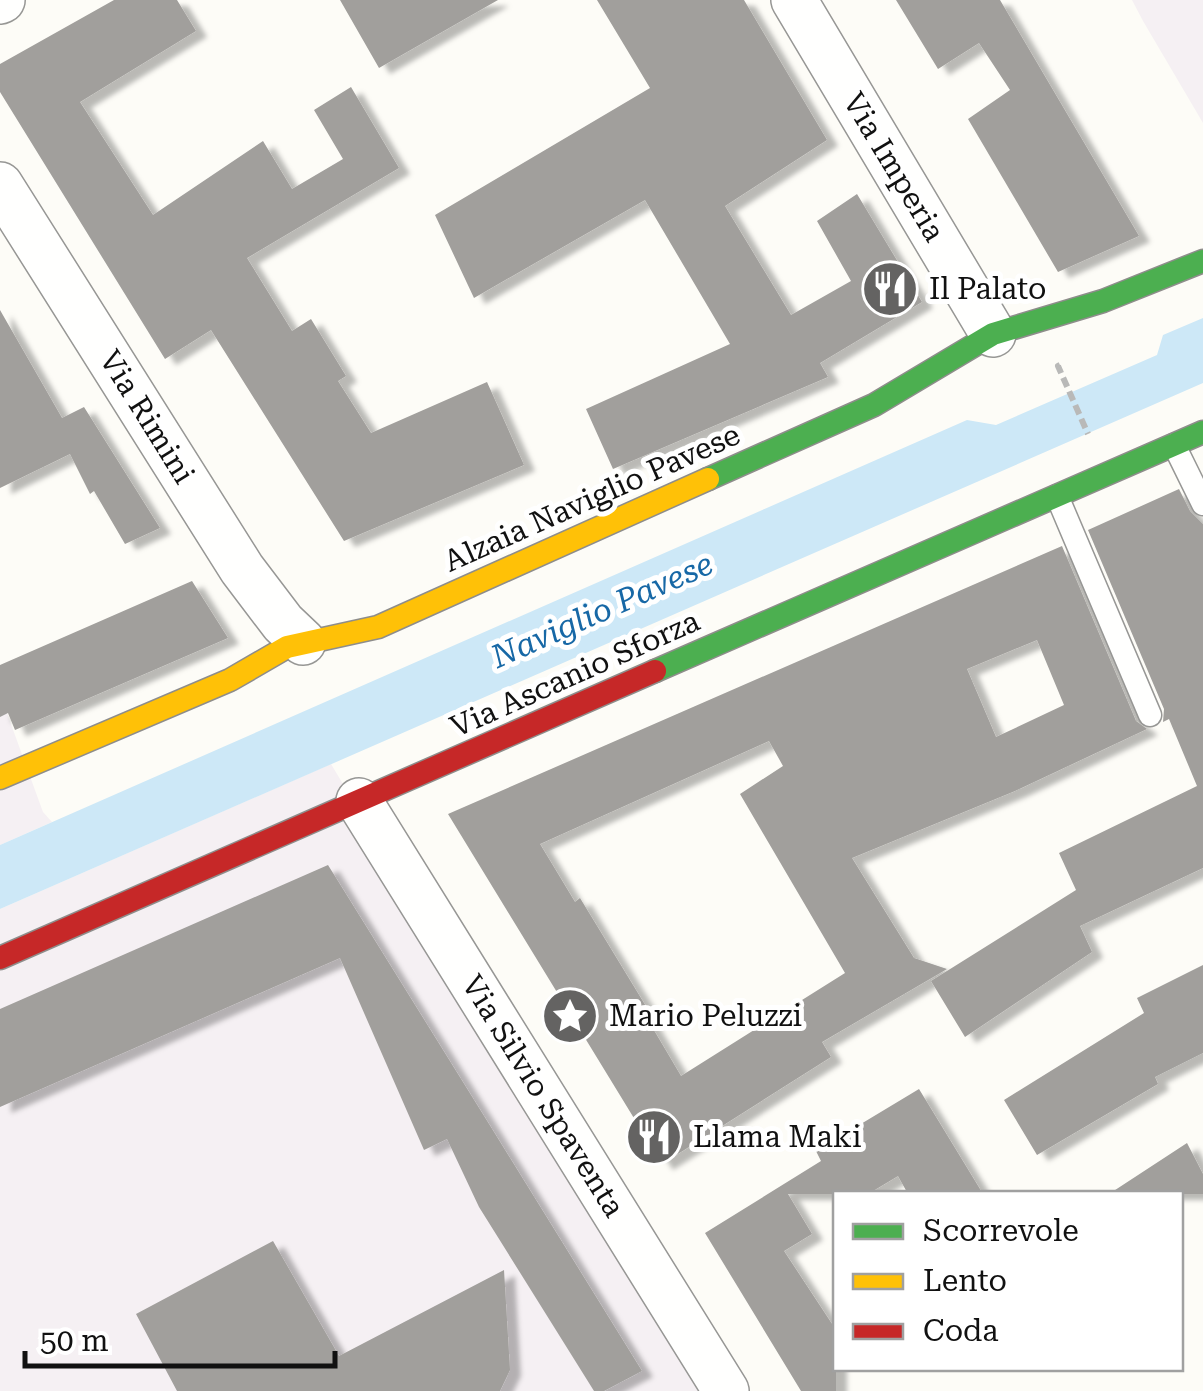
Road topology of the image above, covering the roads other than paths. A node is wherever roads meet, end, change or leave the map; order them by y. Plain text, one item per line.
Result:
1 (794, 0) edge
2 (0, 185) edge
3 (1203, 261) edge
4 (993, 334) junction
5 (1203, 432) edge
6 (1174, 445) junction
7 (1057, 496) junction
8 (1203, 504) edge
9 (303, 642) junction
10 (1150, 714) dead end
11 (0, 778) edge
12 (359, 801) junction
13 (0, 958) edge
14 (726, 1391) edge

1 - 4 street, Via Imperia
2 - 9 street, Via Rimini
3 - 4 street, Alzaia Naviglio Pavese
4 - 9 street, Alzaia Naviglio Pavese
5 - 6 street, Via Ascanio Sforza
6 - 7 street, Via Ascanio Sforza
6 - 8 lane
7 - 10 lane
7 - 12 street, Via Ascanio Sforza
9 - 11 street, Alzaia Naviglio Pavese
12 - 13 street, Via Ascanio Sforza
12 - 14 street, Via Silvio Spaventa

